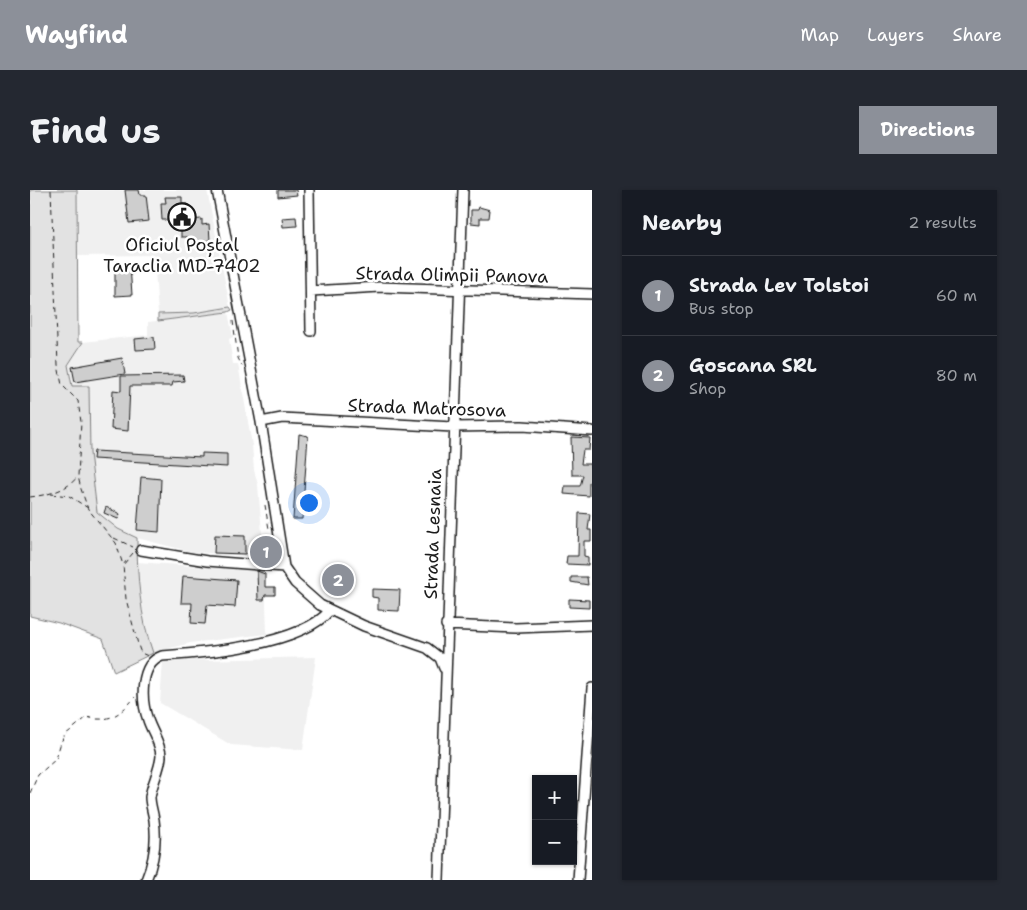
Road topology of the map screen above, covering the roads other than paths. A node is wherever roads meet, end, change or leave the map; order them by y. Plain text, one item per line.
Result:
1 (217, 190) edge
2 (309, 190) edge
3 (463, 190) edge
4 (311, 290) junction
5 (460, 290) junction
6 (592, 294) edge
7 (311, 331) dead end
8 (260, 422) junction
9 (453, 427) junction
10 (592, 431) edge
11 (141, 550) road end
12 (284, 567) junction
13 (330, 610) junction
14 (446, 625) junction
15 (592, 625) edge
16 (444, 678) junction
17 (592, 688) edge
18 (146, 880) edge
19 (439, 880) edge
20 (578, 880) edge

1 - 8 street
2 - 4 street
3 - 5 street, Strada Lesnaia
4 - 5 street, Strada Olimpii Panova
4 - 7 street
5 - 6 street, Strada Olimpii Panova
5 - 9 street, Strada Lesnaia
8 - 9 street, Strada Matrosova
8 - 12 street
9 - 10 street, Strada Matrosova
9 - 14 street, Strada Lesnaia
11 - 12 street
12 - 13 street
13 - 16 street
13 - 18 street
14 - 15 street
14 - 16 street, Strada Lesnaia
16 - 19 street, Strada Lesnaia
17 - 20 street

